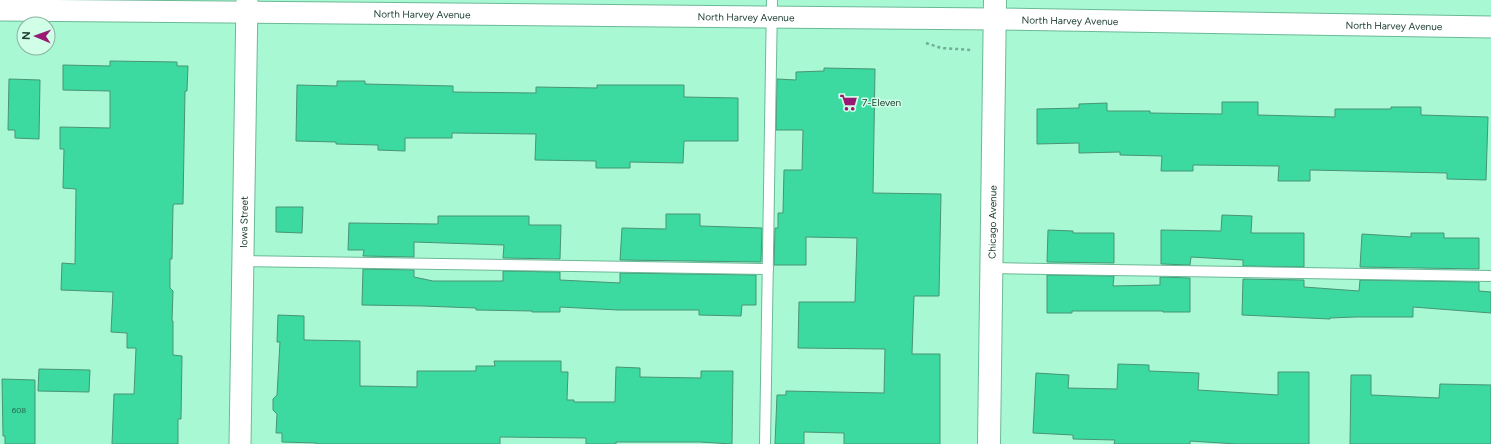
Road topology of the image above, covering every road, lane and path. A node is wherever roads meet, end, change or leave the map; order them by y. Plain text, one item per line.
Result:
1 (247, 6) edge
2 (772, 8) edge
3 (995, 9) edge
4 (0, 10) edge
5 (1491, 27) edge
6 (243, 262) junction
7 (992, 268) junction
8 (768, 269) junction
9 (1491, 276) edge
10 (240, 444) edge
11 (765, 444) edge
12 (989, 444) edge

1 - 2 street, North Harvey Avenue
1 - 4 street, North Harvey Avenue
1 - 6 street, Iowa Street
2 - 3 street, North Harvey Avenue
2 - 8 lane
3 - 5 street, North Harvey Avenue
3 - 7 main road, Chicago Avenue
6 - 8 lane
6 - 10 street, Iowa Street
7 - 9 lane
7 - 12 main road, Chicago Avenue
8 - 11 lane

